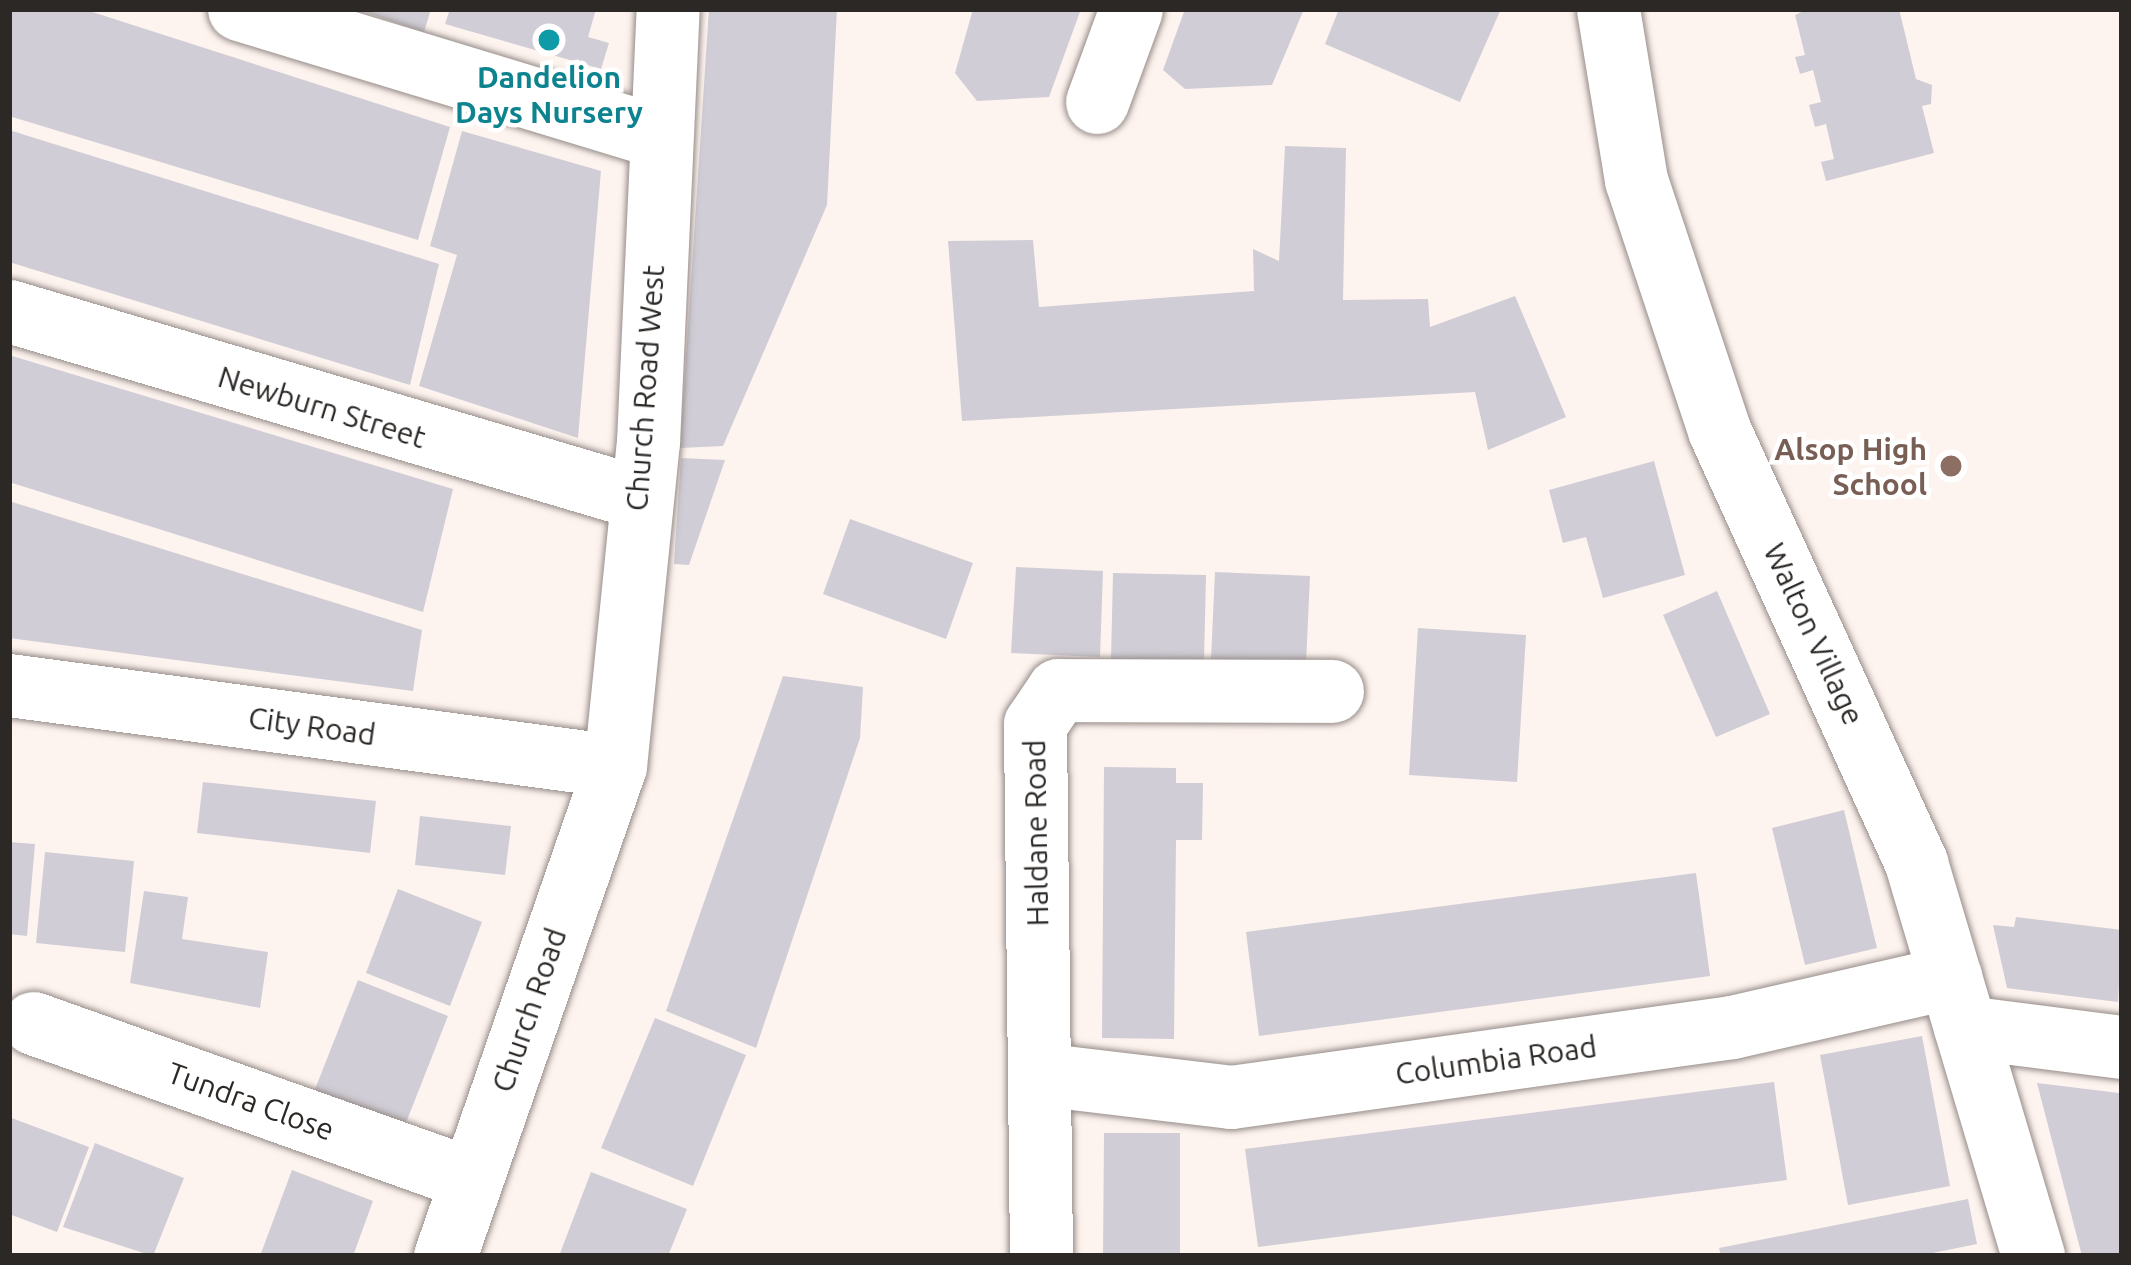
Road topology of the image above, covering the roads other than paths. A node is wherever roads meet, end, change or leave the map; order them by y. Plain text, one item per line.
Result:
1 (239, 9) edge
2 (668, 9) edge
3 (1131, 9) edge
4 (1608, 9) edge
5 (1097, 102) dead end
6 (661, 137) junction
7 (9, 311) edge
8 (637, 497) junction
9 (9, 686) edge
10 (1332, 692) dead end
11 (615, 766) junction
12 (1957, 1002) junction
13 (33, 1023) dead end
14 (2122, 1047) edge
15 (1039, 1074) junction
16 (470, 1179) junction
17 (445, 1256) edge
18 (1041, 1256) edge
19 (2033, 1256) edge

1 - 6 street
2 - 6 street, Church Road West
3 - 5 street
4 - 12 street, Walton Village
6 - 8 street, Church Road West
7 - 8 street, Newburn Street
8 - 11 street, Church Road West
9 - 11 street, City Road
10 - 15 street, Haldane Road
11 - 16 street, Church Road
12 - 14 street
12 - 15 street, Columbia Road
12 - 19 street, Walton Village
13 - 16 street, Tundra Close
15 - 18 street, Haldane Road
16 - 17 street, Church Road

